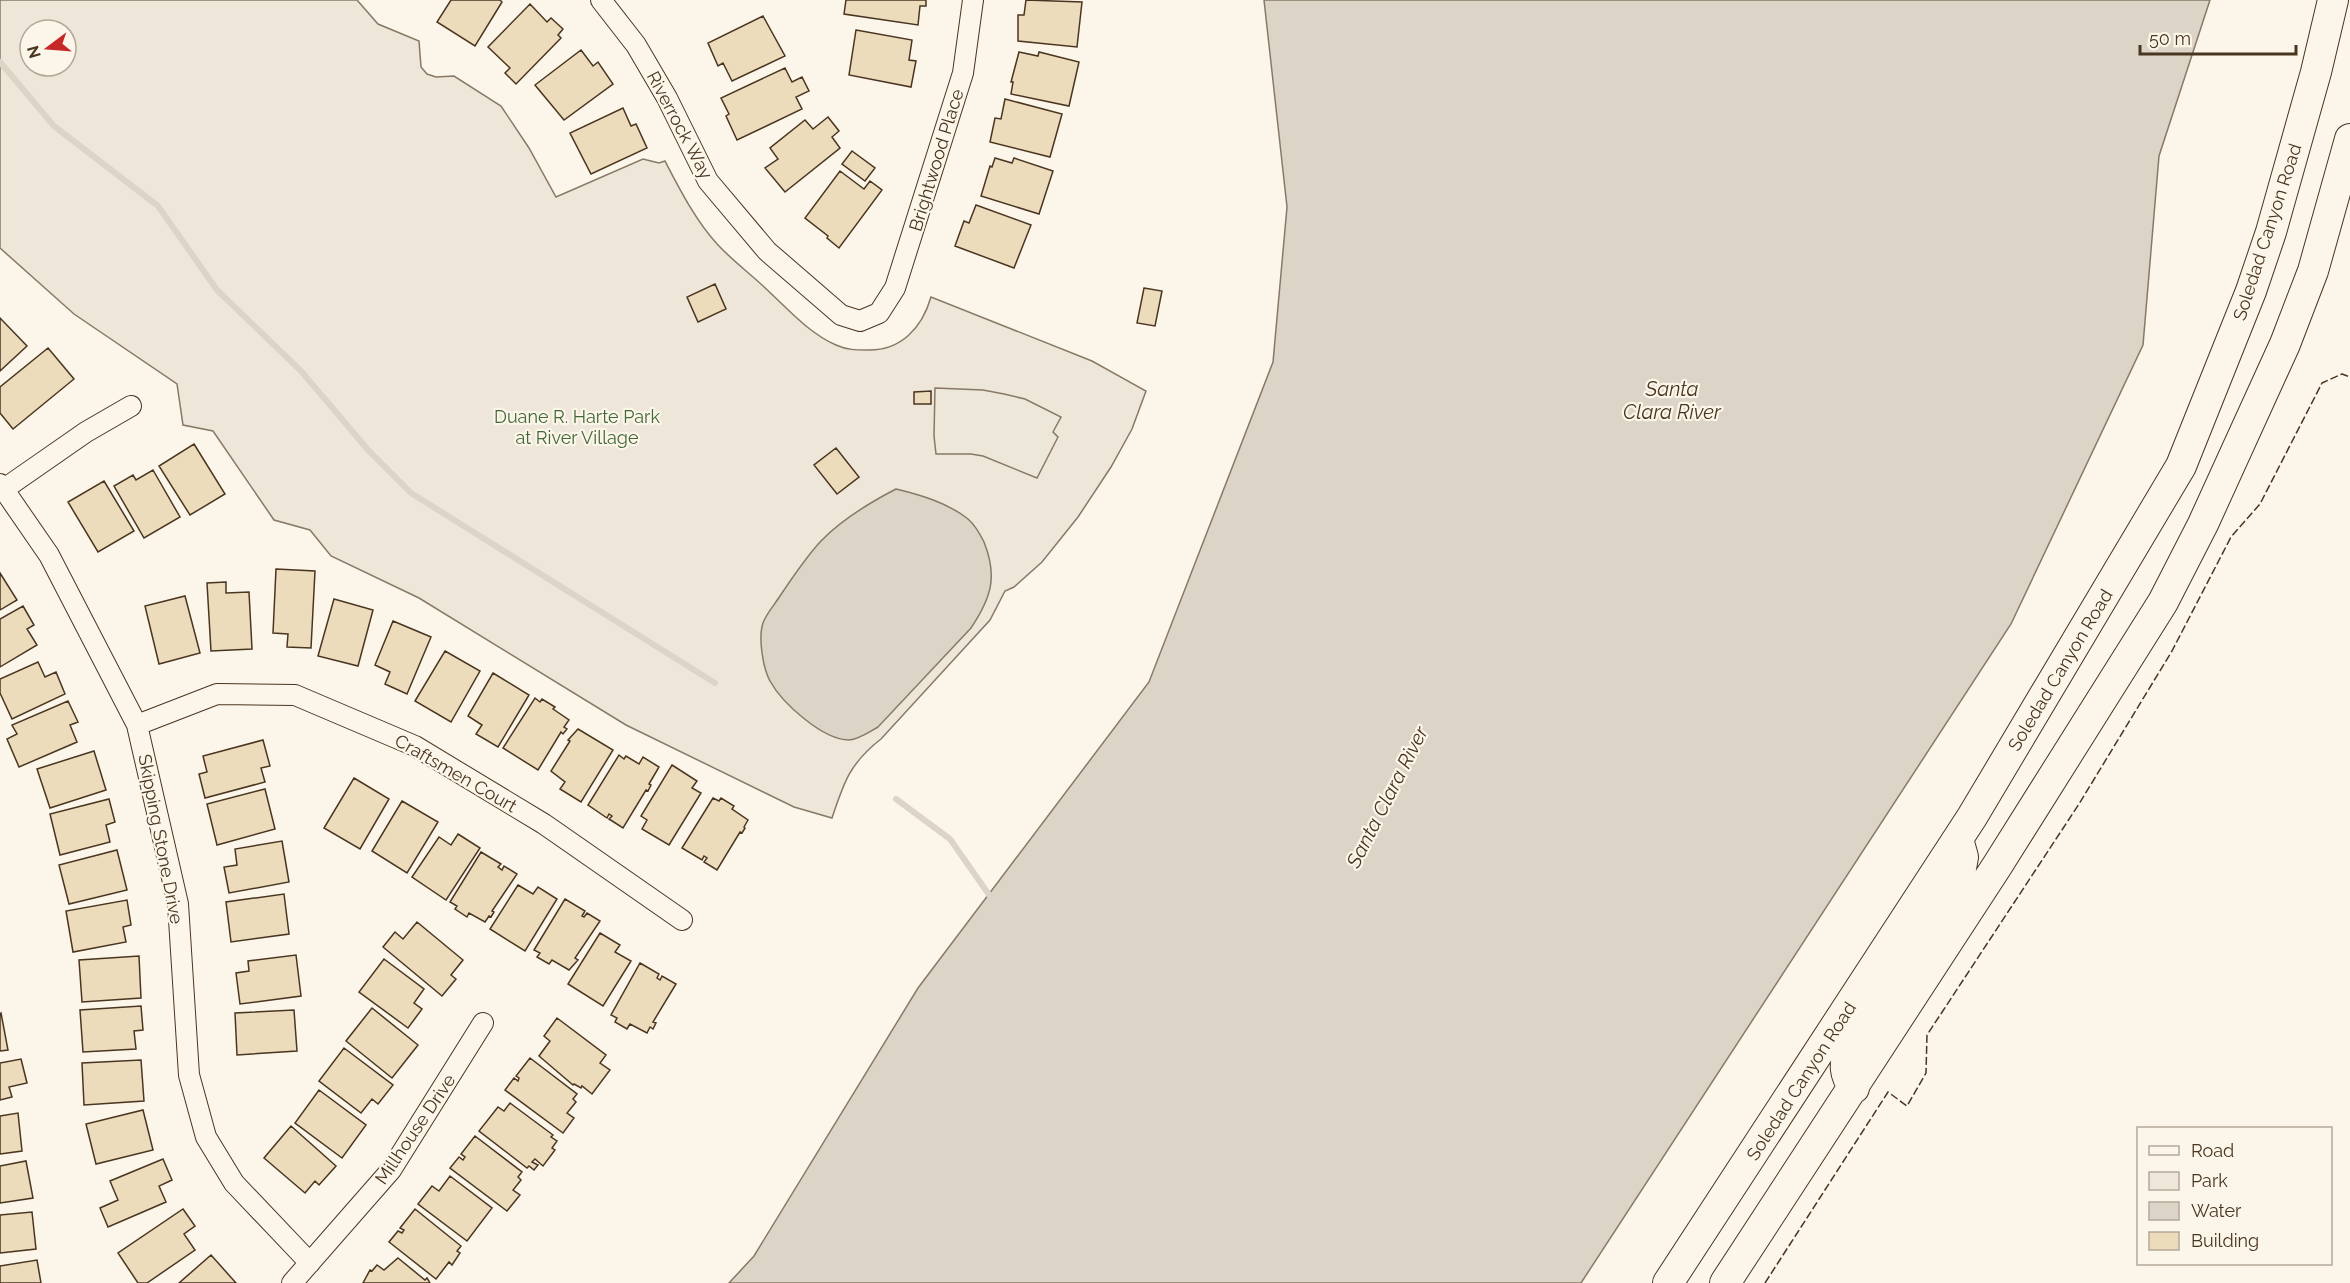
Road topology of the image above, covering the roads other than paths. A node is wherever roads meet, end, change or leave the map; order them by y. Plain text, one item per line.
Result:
1 (601, 0) edge
2 (973, 0) edge
3 (2333, 0) edge
4 (2350, 139) edge
5 (879, 313) joint
6 (131, 406) dead end
7 (2, 486) edge
8 (137, 724) junction
9 (1958, 840) junction
10 (682, 921) dead end
11 (483, 1023) dead end
12 (1854, 1088) junction
13 (310, 1263) junction
14 (292, 1283) edge
15 (1668, 1283) edge
16 (1725, 1283) edge

1 - 5 street, Riverrock Way
2 - 5 street, Brightwood Place
3 - 9 main road, Soledad Canyon Road
4 - 12 main road
6 - 7 street
7 - 8 street, Skipping Stone Drive
8 - 10 street, Craftsmen Court
8 - 13 street, Skipping Stone Drive
9 - 12 main road
9 - 15 main road, Soledad Canyon Road
11 - 13 street, Millhouse Drive
12 - 16 main road
13 - 14 street, Millhouse Drive

